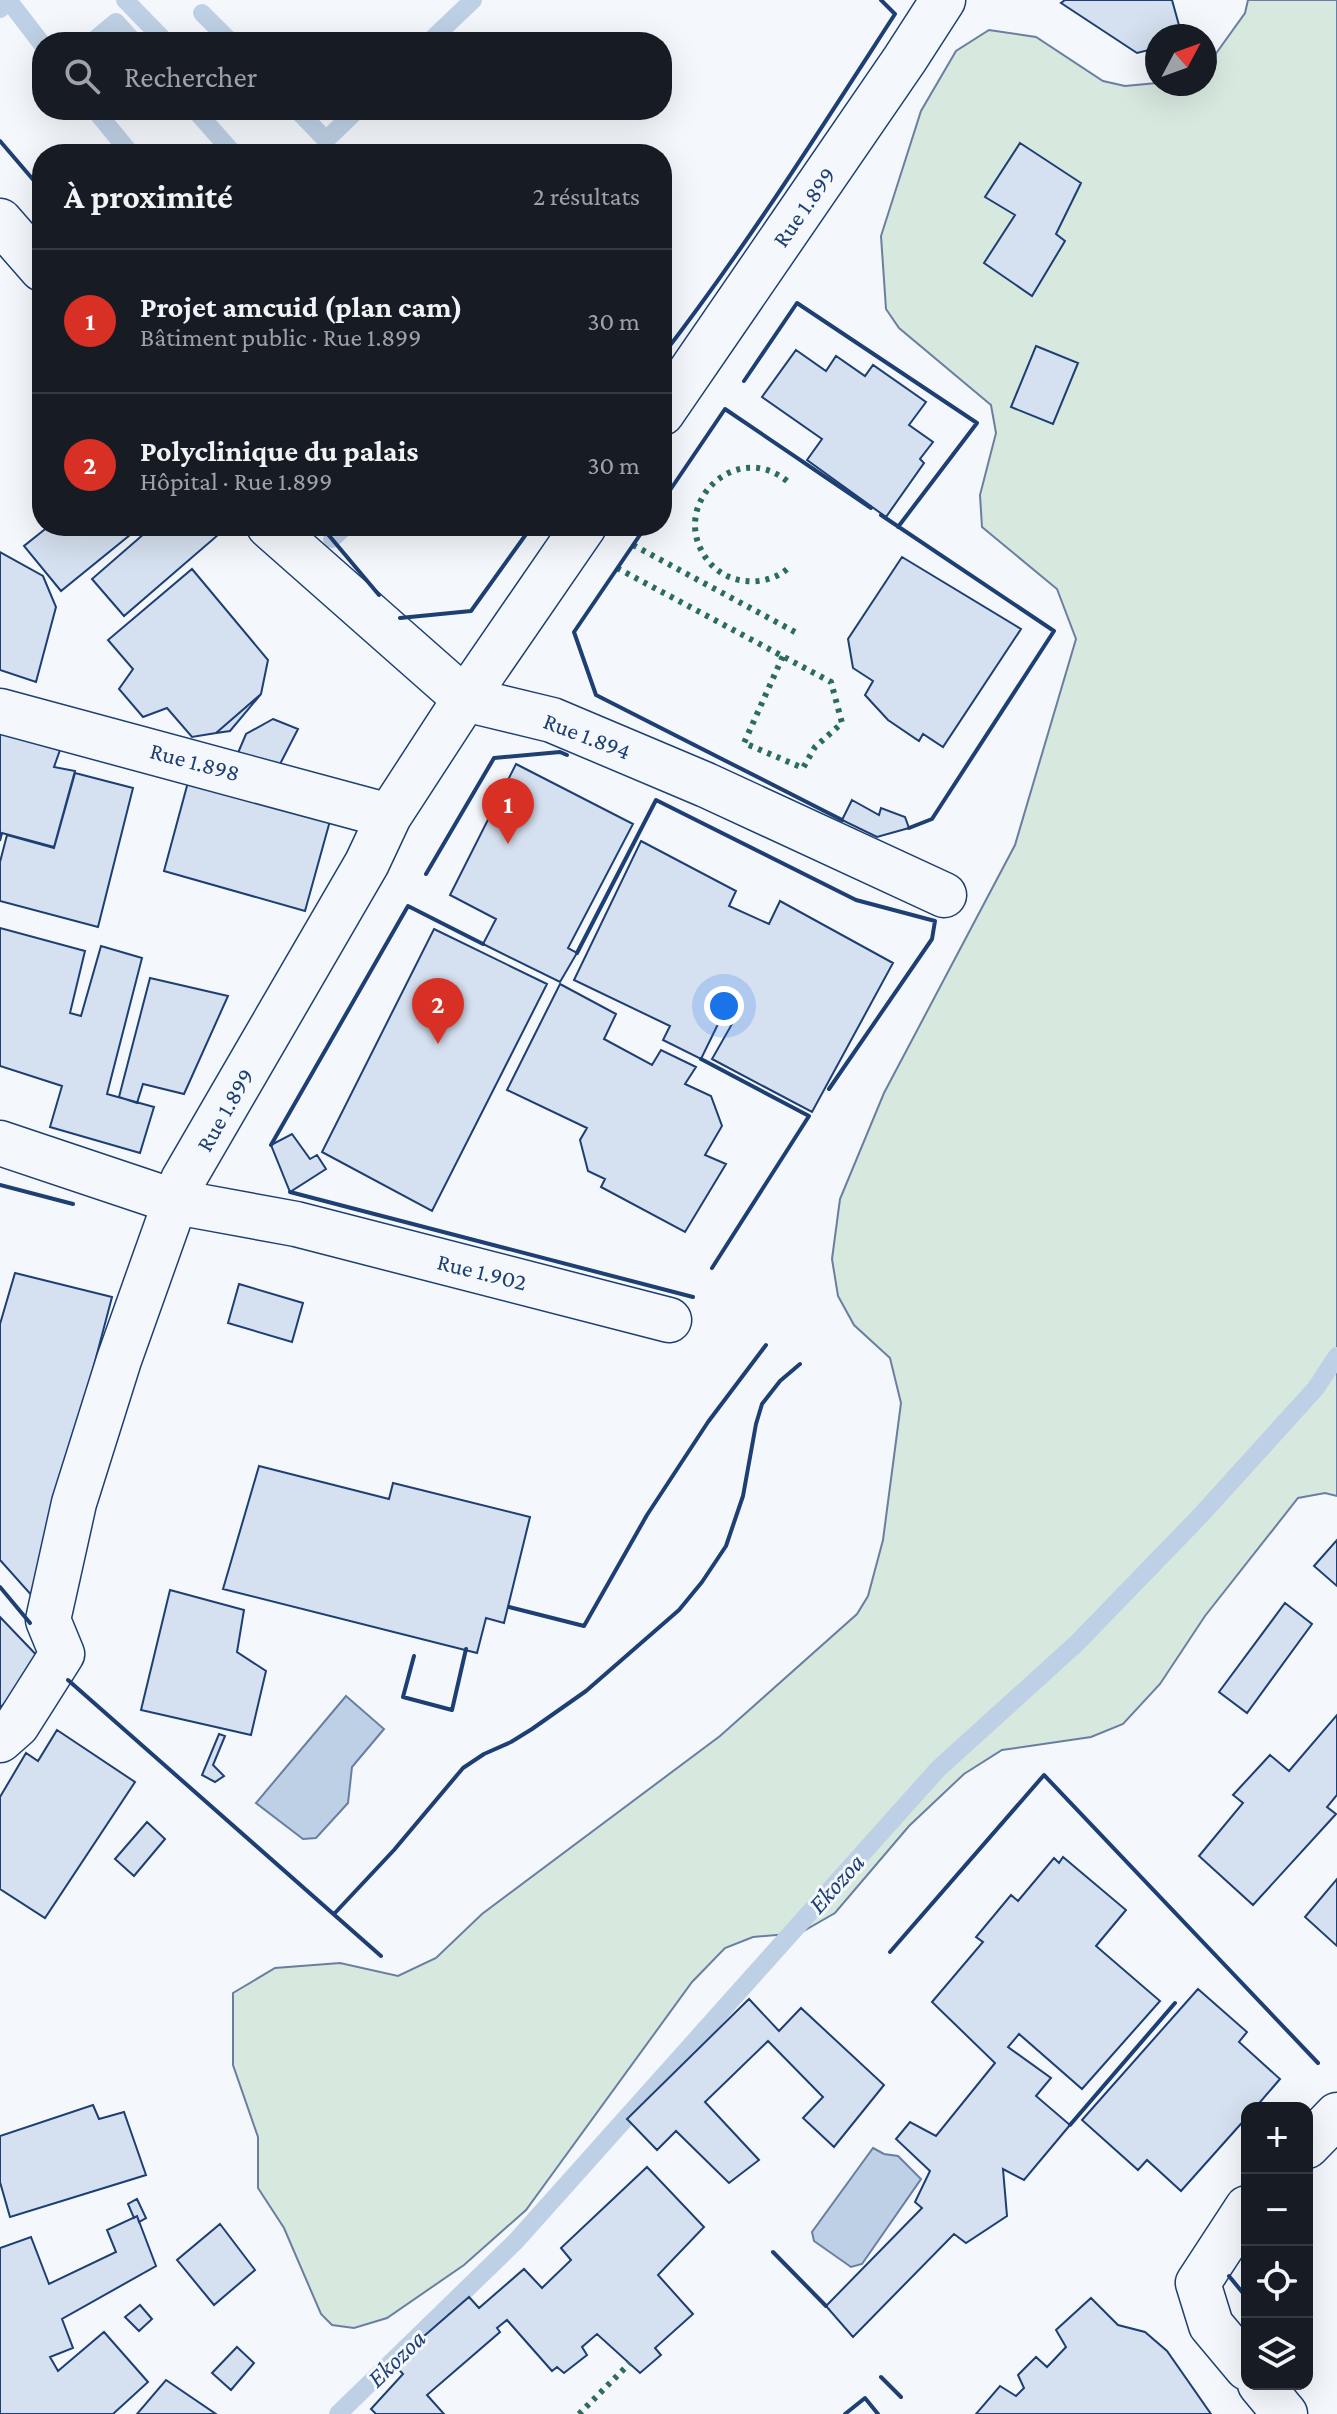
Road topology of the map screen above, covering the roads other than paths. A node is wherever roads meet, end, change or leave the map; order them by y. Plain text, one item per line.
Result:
1 (943, 0) edge
2 (0, 221) edge
3 (32, 258) edge
4 (672, 398) edge
5 (280, 536) edge
6 (577, 536) edge
7 (465, 699) junction
8 (0, 711) edge
9 (389, 816) junction
10 (944, 895) dead end
11 (0, 1143) edge
12 (176, 1202) junction
13 (669, 1320) dead end
14 (0, 1740) edge
15 (1337, 2115) edge
16 (1313, 2140) edge
17 (1241, 2217) edge
18 (1241, 2361) edge
19 (1265, 2390) edge
20 (1285, 2414) edge

1 - 4 street, Rue 1.899
2 - 3 street
5 - 7 street, Rue 1.894
6 - 7 street, Rue 1.899
7 - 9 street, Rue 1.899
7 - 10 street, Rue 1.894
8 - 9 street, Rue 1.898
9 - 12 street, Rue 1.899
11 - 12 street, Rue 1.902
12 - 13 street, Rue 1.902
12 - 14 street, Rue 1.899
15 - 16 street
17 - 18 street
19 - 20 street

